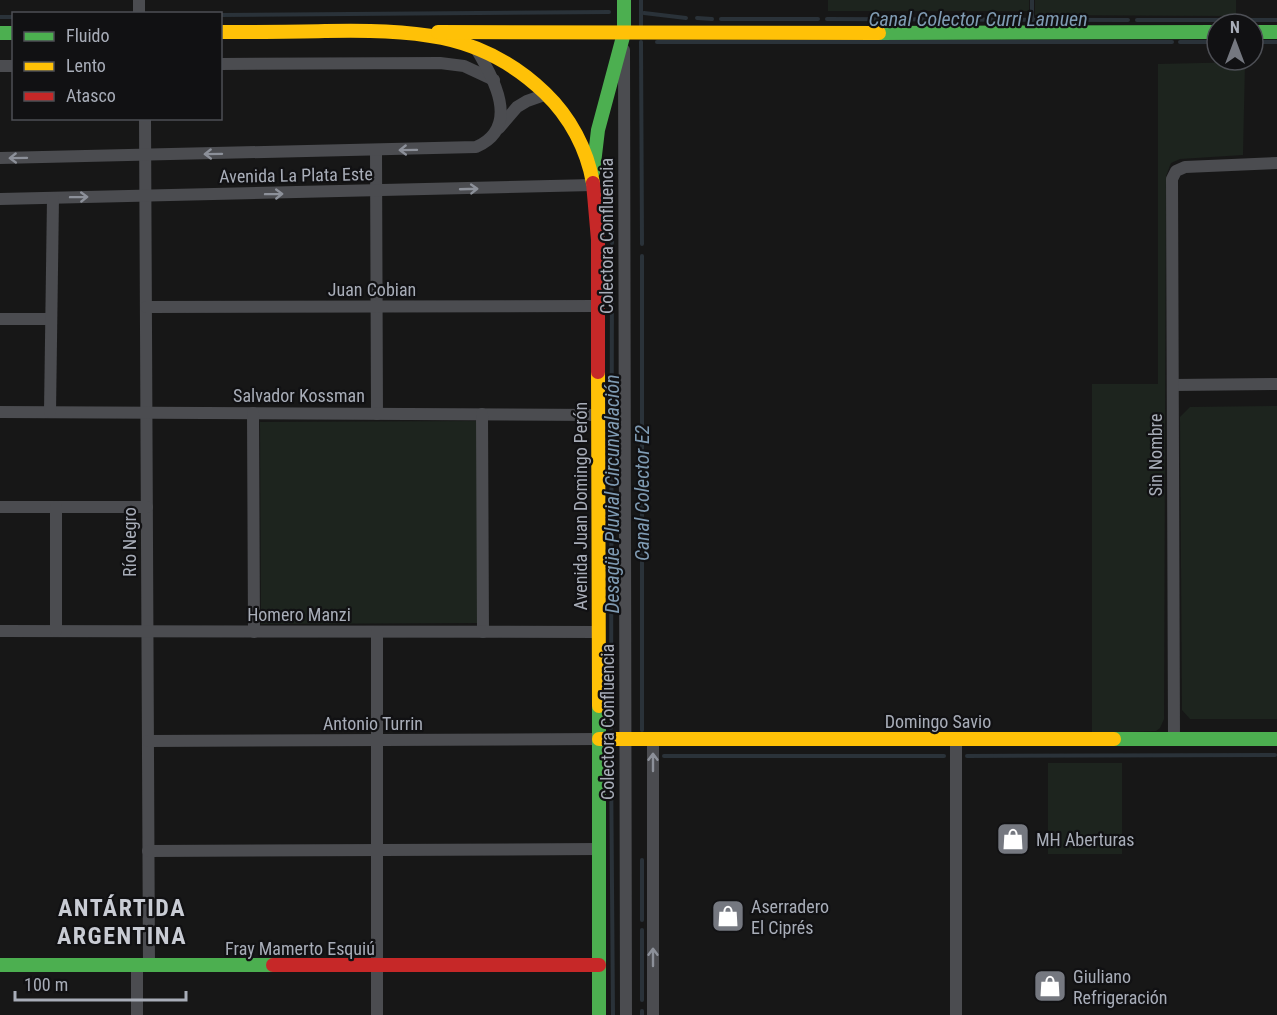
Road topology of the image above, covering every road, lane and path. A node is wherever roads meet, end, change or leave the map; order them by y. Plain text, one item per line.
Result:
1 (624, 0) edge
2 (387, 31) junction
3 (222, 32) edge
4 (1205, 32) edge
5 (624, 33) junction
6 (475, 46) junction
7 (222, 64) edge
8 (494, 80) junction
9 (547, 94) junction
10 (145, 120) edge
11 (497, 132) junction
12 (376, 150) junction
13 (146, 155) junction
14 (0, 158) edge
15 (1277, 164) edge
16 (593, 185) junction
17 (377, 192) junction
18 (146, 196) junction
19 (52, 198) junction
20 (0, 199) edge
21 (598, 306) junction
22 (146, 307) junction
23 (377, 307) junction
24 (0, 319) edge
25 (51, 319) junction
26 (1277, 384) edge
27 (1173, 385) junction
28 (0, 412) edge
29 (50, 412) junction
30 (147, 412) junction
31 (253, 413) junction
32 (377, 414) junction
33 (482, 414) junction
34 (598, 415) junction
35 (0, 507) edge
36 (56, 507) junction
37 (147, 507) junction
38 (0, 632) edge
39 (56, 632) junction
40 (147, 632) junction
41 (254, 632) junction
42 (377, 632) junction
43 (483, 632) junction
44 (598, 632) junction
45 (599, 739) junction
46 (625, 739) junction
47 (653, 739) junction
48 (956, 739) junction
49 (1174, 739) junction
50 (1277, 739) edge
51 (148, 741) junction
52 (377, 741) junction
53 (599, 849) junction
54 (377, 850) junction
55 (148, 851) junction
56 (0, 965) edge
57 (377, 965) junction
58 (599, 965) junction
59 (143, 966) junction
60 (137, 1015) edge
61 (377, 1015) edge
62 (599, 1015) edge
63 (626, 1015) edge
64 (653, 1015) edge
65 (956, 1015) edge

1 - 5 main road, Avenida Juan Domingo Perón
2 - 3 main road
2 - 5 main road
2 - 6 main road
4 - 5 main road
5 - 16 main road, Avenida Juan Domingo Perón
5 - 46 street, Colectora Confluencia
6 - 8 street
6 - 9 main road
7 - 8 street
8 - 11 street
9 - 11 street
9 - 16 main road
10 - 13 street, Río Negro
11 -> 12 street, Avenida La Plata Este
12 -> 13 street, Avenida La Plata Este
12 - 17 street
13 -> 14 street, Avenida La Plata Este
13 - 18 street, Río Negro
15 - 27 street, Sin Nombre
17 -> 16 street, Avenida La Plata Este
16 - 21 main road, Avenida Juan Domingo Perón
18 -> 17 street, Avenida La Plata Este
17 - 23 street
19 -> 18 street, Avenida La Plata Este
18 - 22 street, Río Negro
19 - 20 street, Avenida La Plata Este
19 - 25 street
21 - 23 street, Juan Cobian
21 - 34 main road, Avenida Juan Domingo Perón
22 - 23 street, Juan Cobian
22 - 30 street, Río Negro
23 - 32 street
24 - 25 street
25 - 29 street
26 - 27 street
27 - 49 street, Sin Nombre
28 - 29 street, Salvador Kossman
29 - 30 street, Salvador Kossman
30 - 31 street, Salvador Kossman
30 - 37 street, Río Negro
31 - 32 street, Salvador Kossman
31 - 41 street
32 - 33 street, Salvador Kossman
33 - 34 street, Salvador Kossman
33 - 43 street
34 - 44 main road, Avenida Juan Domingo Perón
35 - 36 street
36 - 37 street
36 - 39 street
37 - 40 street, Río Negro
38 - 39 street, Homero Manzi
39 - 40 street, Homero Manzi
40 - 41 street, Homero Manzi
40 - 51 street, Río Negro
41 - 42 street, Homero Manzi
42 - 43 street, Homero Manzi
42 - 52 street
43 - 44 street, Homero Manzi
44 - 45 main road, Avenida Juan Domingo Perón
45 - 46 main road, Domingo Savio
45 - 52 street, Antonio Turrin
45 - 53 main road, Avenida Juan Domingo Perón
46 - 47 main road, Domingo Savio
46 - 63 street, Colectora Confluencia
47 - 48 main road, Domingo Savio
64 -> 47 street
48 - 49 main road, Domingo Savio
48 - 65 street
49 - 50 main road, Domingo Savio
51 - 52 street, Antonio Turrin
51 - 55 street, Río Negro
52 - 54 street
53 - 54 street
53 - 58 main road, Avenida Juan Domingo Perón
54 - 55 street
54 - 57 street
55 - 59 street, Río Negro
56 - 59 main road, Fray Mamerto Esquiú
57 - 58 main road, Fray Mamerto Esquiú
57 - 59 main road, Fray Mamerto Esquiú
57 - 61 street
58 - 62 main road, Avenida Juan Domingo Perón
59 - 60 street, Río Negro

